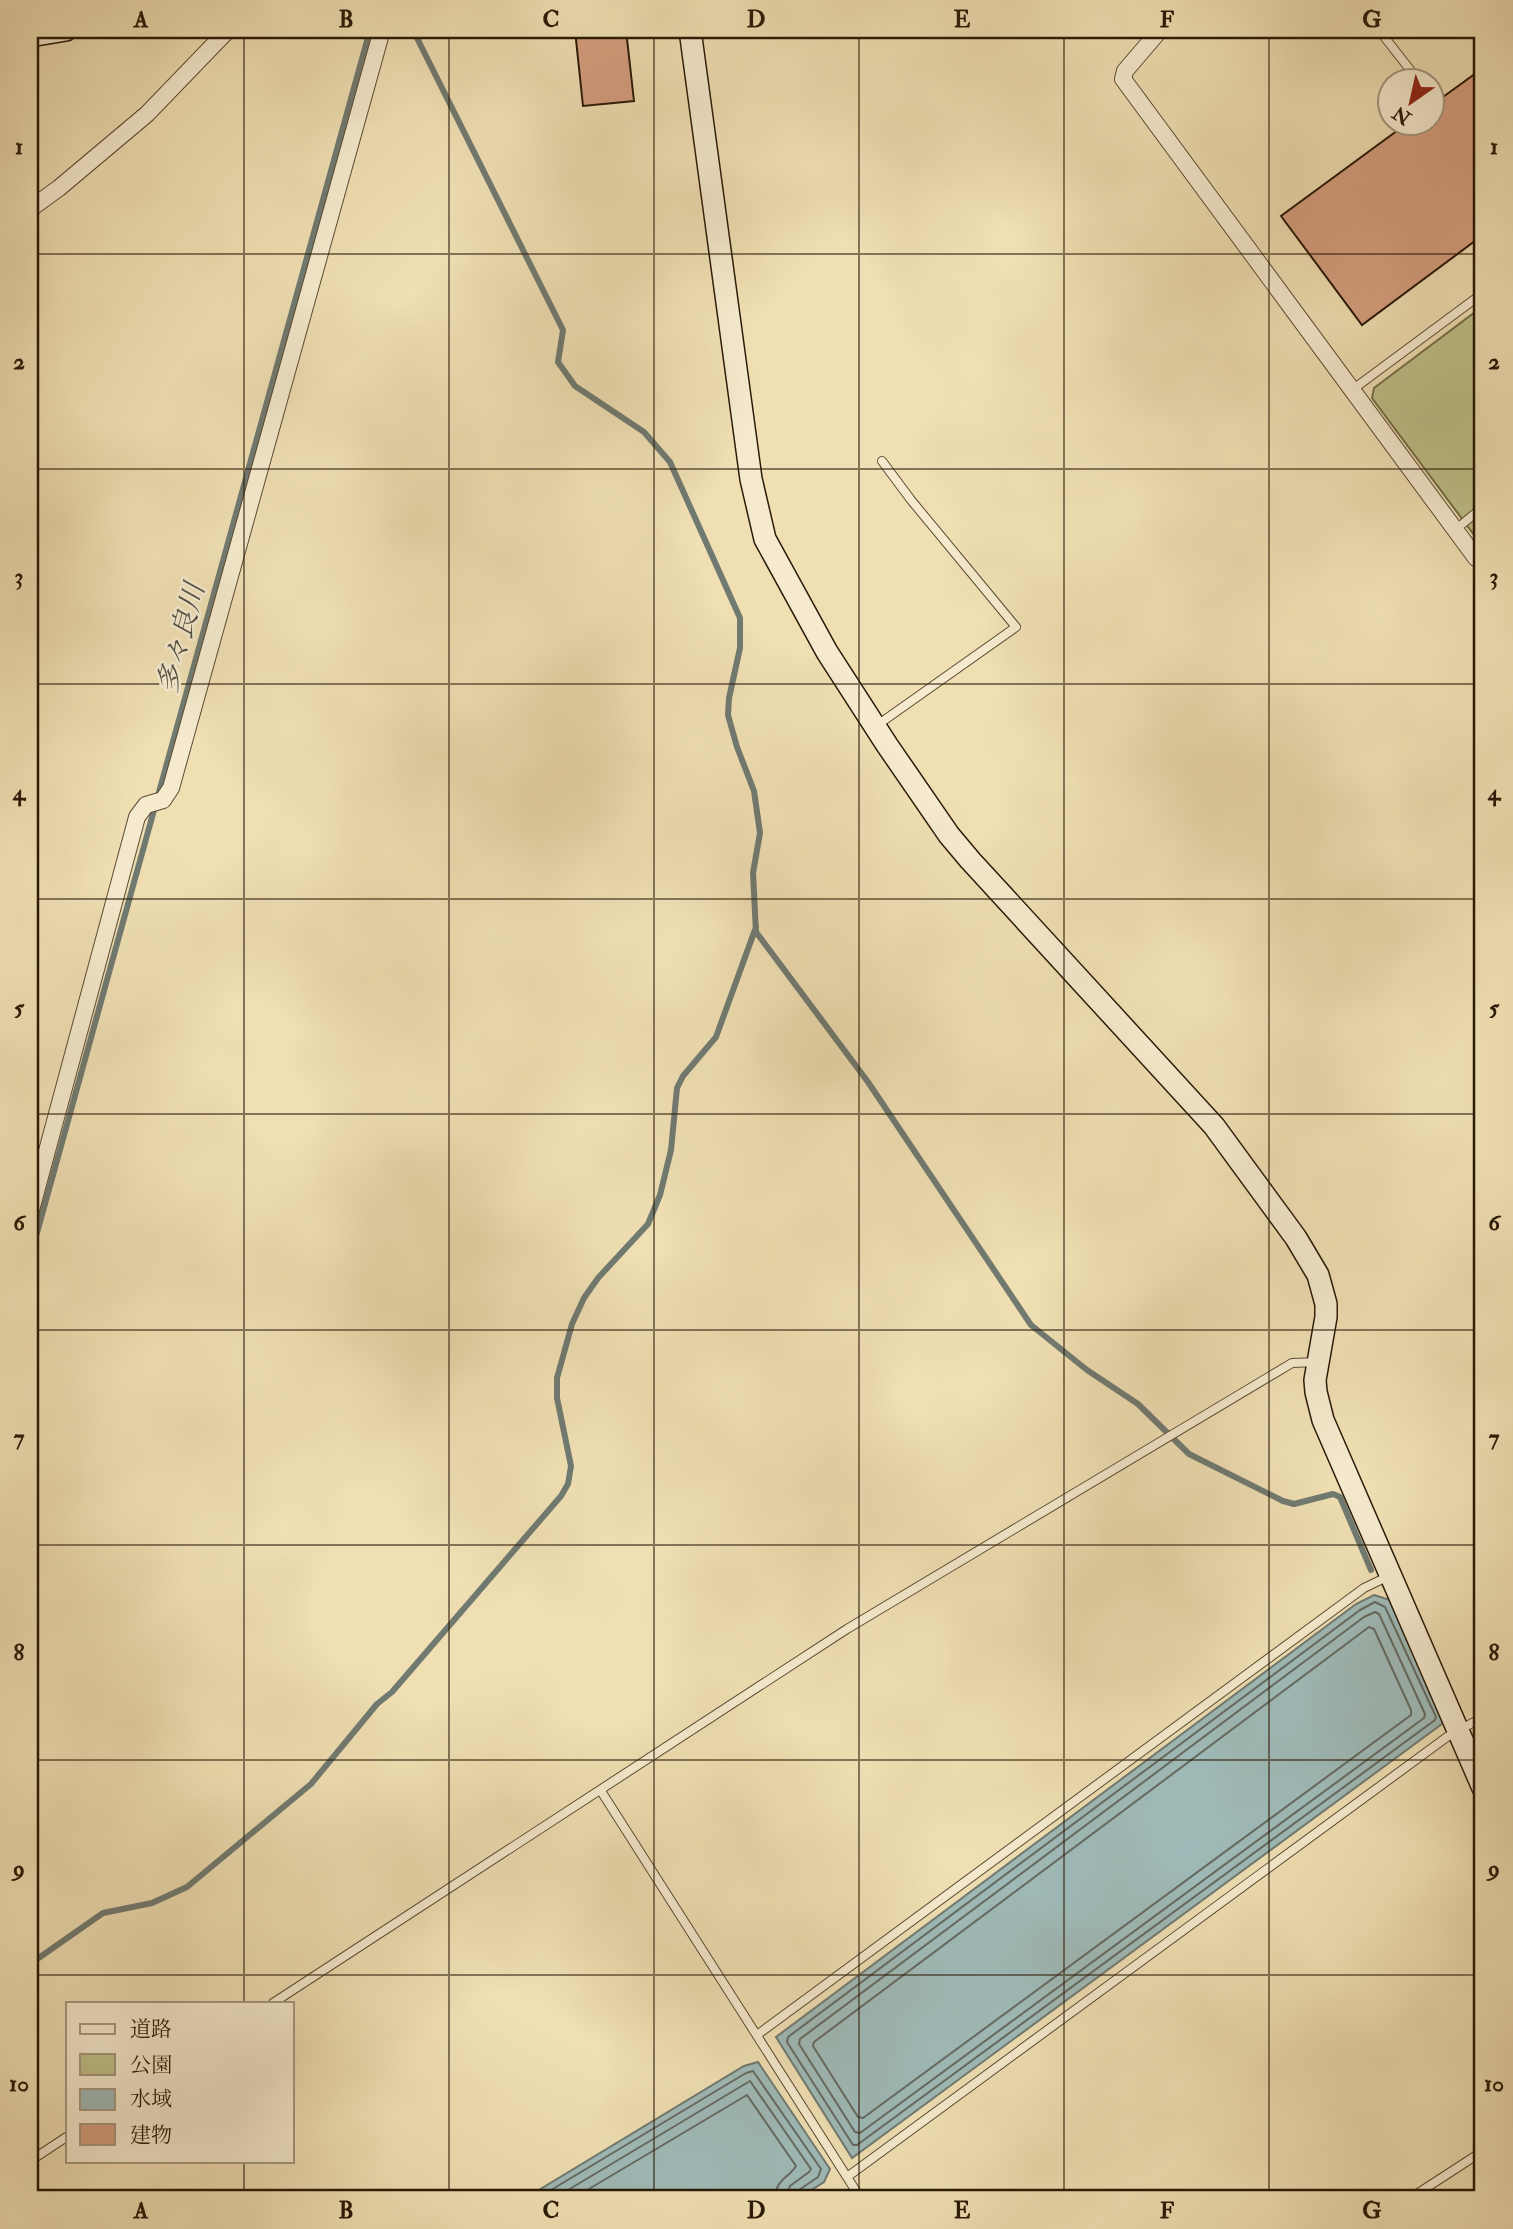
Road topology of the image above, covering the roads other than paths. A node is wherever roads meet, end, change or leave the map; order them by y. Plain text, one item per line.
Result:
1 (66, 30) edge
2 (228, 30) edge
3 (382, 30) edge
4 (690, 30) edge
5 (1160, 30) edge
6 (1379, 30) edge
7 (30, 36) edge
8 (1407, 66) edge
9 (30, 209) edge
10 (1483, 293) edge
11 (1352, 390) junction
12 (882, 461) dead end
13 (1483, 507) edge
14 (1455, 530) junction
15 (1480, 563) edge
16 (875, 726) junction
17 (31, 1207) edge
18 (1318, 1362) junction
19 (1390, 1575) junction
20 (1483, 1717) edge
21 (1458, 1730) junction
22 (1483, 1788) edge
23 (601, 1791) junction
24 (275, 2002) edge
25 (757, 2035) junction
26 (66, 2137) edge
27 (1483, 2151) edge
28 (30, 2161) edge
29 (847, 2177) junction
30 (861, 2199) edge
31 (1409, 2199) edge

1 - 7 street
2 - 9 street
3 - 17 street
4 - 16 street
5 - 11 street
6 - 8 lane
10 - 11 lane
11 - 14 street
12 - 16 lane
13 - 14 lane
14 - 15 street
16 - 18 street
18 - 19 street
18 - 23 lane
19 - 21 street
19 - 25 lane
20 - 21 lane
21 - 22 street
21 - 29 lane
23 - 24 lane
23 - 25 lane
25 - 29 lane
26 - 28 lane
27 - 31 lane
29 - 30 lane

